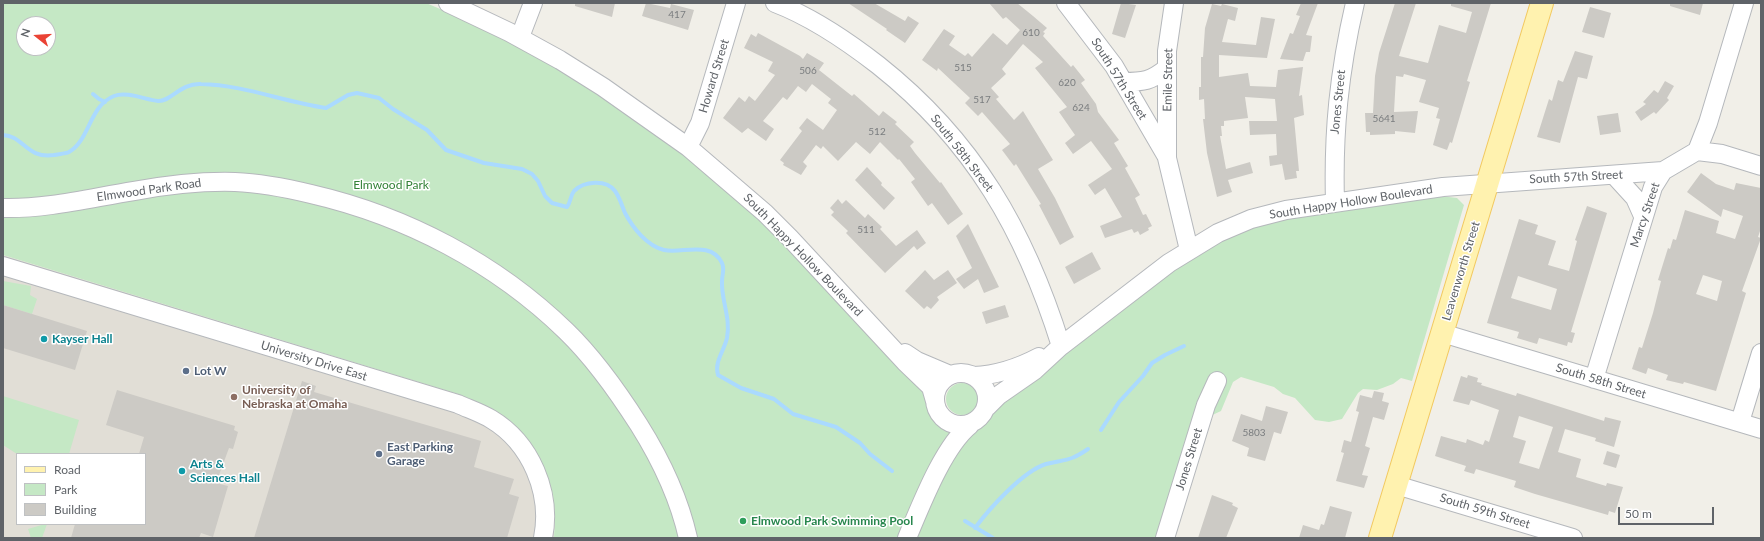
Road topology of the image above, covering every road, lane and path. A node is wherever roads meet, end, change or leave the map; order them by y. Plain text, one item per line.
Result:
1 (448, 3) edge
2 (534, 3) edge
3 (736, 3) edge
4 (775, 3) edge
5 (1066, 3) edge
6 (1174, 3) edge
7 (1354, 3) edge
8 (1542, 3) edge
9 (1744, 3) edge
10 (520, 37) junction
11 (1167, 68) junction
12 (1123, 82) junction
13 (688, 147) junction
14 (1697, 151) junction
15 (1167, 158) junction
16 (1761, 166) edge
17 (1663, 171) junction
18 (1614, 175) junction
19 (1488, 182) junction
20 (1335, 202) junction
21 (3, 208) edge
22 (1643, 216) junction
23 (1189, 250) junction
24 (3, 266) edge
25 (878, 332) junction
26 (1442, 333) junction
27 (1061, 346) junction
28 (1761, 353) edge
29 (950, 375) junction
30 (974, 376) junction
31 (1594, 378) junction
32 (1217, 381) dead end
33 (937, 407) junction
34 (987, 407) junction
35 (1740, 422) junction
36 (970, 425) junction
37 (1761, 429) edge
38 (932, 480) junction
39 (1396, 485) junction
40 (543, 538) edge
41 (688, 538) edge
42 (907, 538) edge
43 (1165, 538) edge
44 (1380, 538) edge
45 (1573, 538) edge

1 - 10 street, South Happy Hollow Boulevard
2 - 10 street
3 - 13 street, Howard Street
4 - 27 street, South 58th Street
5 - 12 street, South 57th Street
6 - 11 street, Emile Street
7 - 20 street, Jones Street
8 - 19 main road, Leavenworth Street
9 - 14 street
10 - 13 street, South Happy Hollow Boulevard
11 - 12 street
11 - 15 street, Emile Street
12 - 15 street, South 57th Street
13 - 25 street, South Happy Hollow Boulevard
14 - 16 street
14 - 17 street, Marcy Street
15 - 23 street
17 - 18 street, South 57th Street
17 - 22 street, Marcy Street
18 - 19 street, South 57th Street
18 - 22 street
19 - 20 street, South Happy Hollow Boulevard
19 - 26 main road, Leavenworth Street
20 - 23 street, South Happy Hollow Boulevard
21 - 41 street, Elmwood Park Road
22 - 31 street, Marcy Street
23 - 27 street, South Happy Hollow Boulevard
24 - 40 street, University Drive East
25 - 29 street
25 - 33 street, South Happy Hollow Boulevard
26 - 31 street, South 58th Street
26 - 39 main road, Leavenworth Street
27 - 30 street, South Happy Hollow Boulevard
27 - 34 street, South Happy Hollow Boulevard
28 - 35 street
29 - 30 street
29 - 33 street
30 - 34 street
31 - 35 street, South 58th Street
32 - 43 street, Jones Street
33 - 36 street
33 - 38 street
34 - 36 street
35 - 37 street, South 58th Street
36 - 38 street
38 - 42 street
39 - 44 main road, Leavenworth Street
39 - 45 street, South 59th Street

